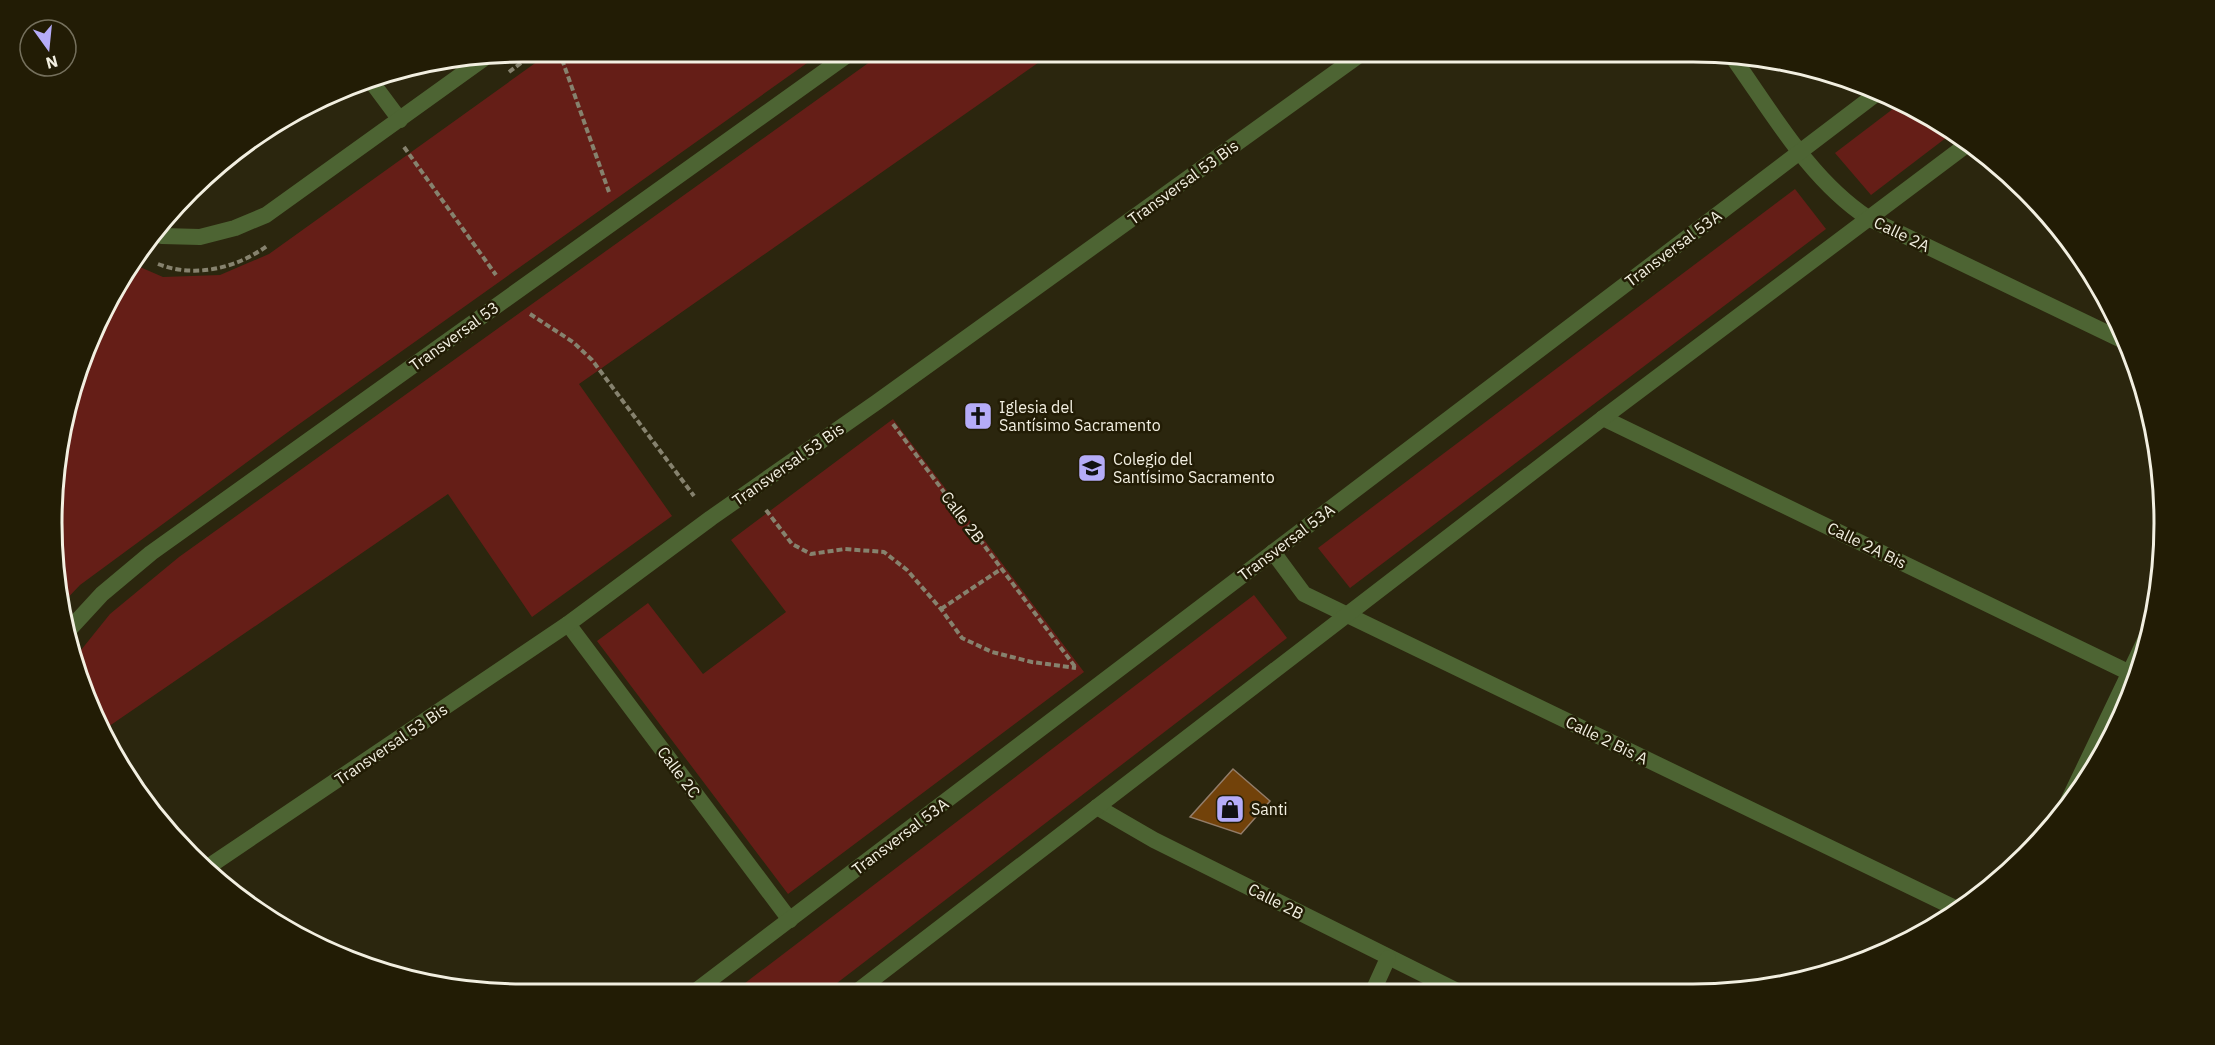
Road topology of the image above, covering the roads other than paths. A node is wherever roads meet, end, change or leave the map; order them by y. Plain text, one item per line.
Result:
1 (838, 62) edge
2 (1350, 62) edge
3 (477, 63) edge
4 (1737, 63) edge
5 (373, 86) edge
6 (1871, 98) edge
7 (394, 124) junction
8 (1962, 148) edge
9 (1800, 151) junction
10 (1868, 218) junction
11 (163, 235) edge
12 (2114, 336) edge
13 (1603, 418) junction
14 (1273, 552) junction
15 (1347, 614) junction
16 (568, 624) junction
17 (73, 625) edge
18 (2128, 672) edge
19 (2120, 693) edge
20 (2089, 757) edge
21 (1097, 807) junction
22 (213, 863) edge
23 (1950, 905) edge
24 (790, 920) junction
25 (1389, 958) junction
26 (705, 984) edge
27 (868, 984) edge
28 (1376, 984) edge
29 (1443, 984) edge

1 - 17 street, Transversal 53
2 - 16 street, Transversal 53 Bis
3 - 7 street
4 - 9 street, Calle 2A
5 - 7 street
6 - 9 street, Transversal 53A
7 - 11 street
8 - 10 street
9 - 10 street, Calle 2A
9 - 14 street, Transversal 53A
10 - 12 street, Calle 2A
10 - 13 street
13 - 15 street
13 - 18 street, Calle 2A Bis
14 - 15 street, Calle 2 Bis A
14 - 24 street, Transversal 53A
15 - 21 street
15 - 23 street, Calle 2 Bis A
16 - 22 street, Transversal 53 Bis
16 - 24 street, Calle 2C
19 - 20 street
21 - 25 street, Calle 2B
21 - 27 street
24 - 26 street, Transversal 53A
25 - 28 street
25 - 29 street, Calle 2B

